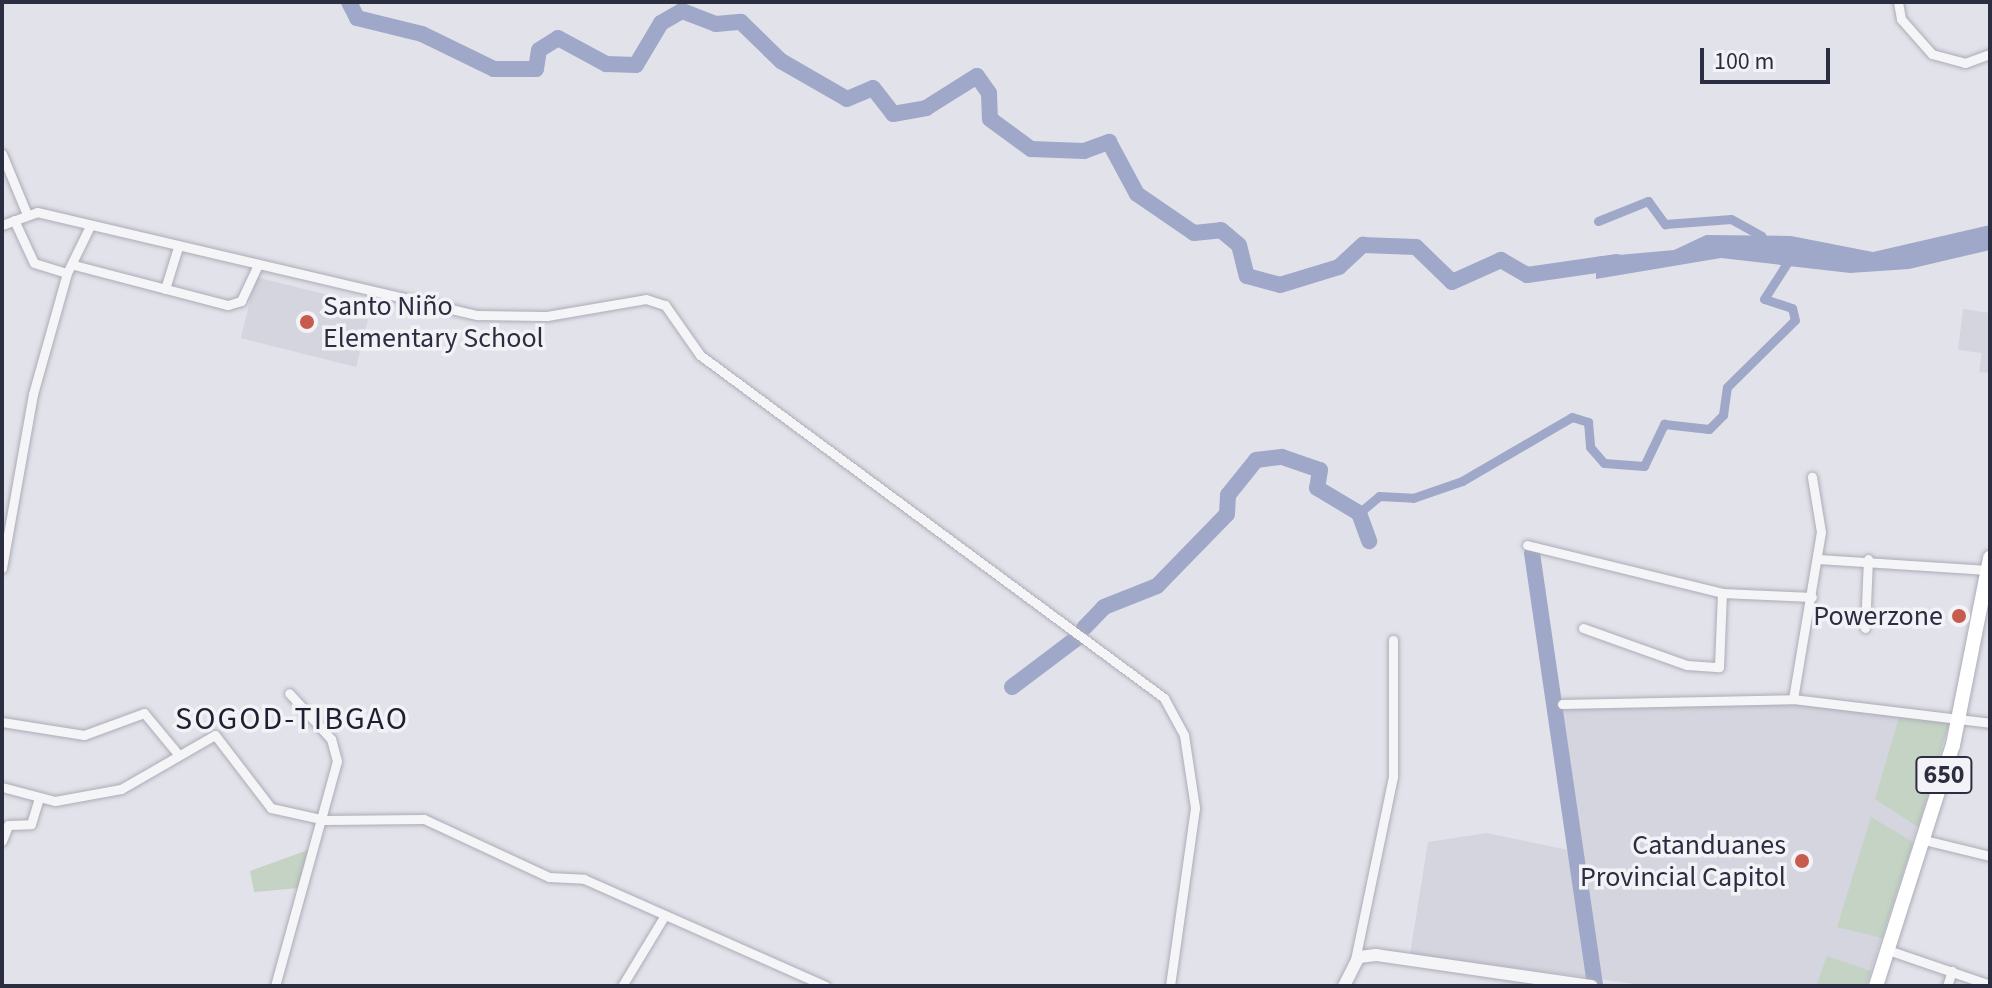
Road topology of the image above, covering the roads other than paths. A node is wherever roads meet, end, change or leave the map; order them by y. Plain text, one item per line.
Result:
1 (1897, 4) edge
2 (1990, 54) edge
3 (2, 154) edge
4 (26, 212) junction
5 (14, 220) junction
6 (2, 225) edge
7 (90, 226) junction
8 (178, 247) junction
9 (257, 266) junction
10 (70, 269) junction
11 (165, 289) junction
12 (1812, 477) dead end
13 (1527, 545) dead end
14 (1818, 559) junction
15 (1868, 559) junction
16 (1989, 566) edge
17 (2, 568) edge
18 (1722, 593) junction
19 (1812, 597) junction
20 (1583, 628) dead end
21 (1865, 628) dead end
22 (1393, 640) dead end
23 (289, 693) dead end
24 (1793, 699) junction
25 (1562, 704) dead end
26 (1961, 715) junction
27 (2, 722) edge
28 (1990, 723) edge
29 (178, 754) junction
30 (2, 787) edge
31 (39, 797) junction
32 (325, 820) junction
33 (1924, 840) junction
34 (2, 841) edge
35 (1990, 856) edge
36 (665, 915) junction
37 (1888, 950) junction
38 (1361, 959) junction
39 (1952, 971) junction
40 (1990, 985) edge
41 (275, 986) edge
42 (622, 986) edge
43 (825, 986) edge
44 (1170, 986) edge
45 (1344, 986) edge
46 (1584, 986) edge
47 (1591, 986) edge
48 (1876, 986) edge
49 (1947, 986) edge

1 - 2 street
3 - 4 street
4 - 5 street
4 - 7 street
5 - 6 street
5 - 10 street
7 - 8 street
7 - 10 street
8 - 9 street
8 - 11 street
9 - 11 street
9 - 44 street
10 - 11 street
10 - 17 street
12 - 14 street
13 - 18 street
14 - 15 street
14 - 19 street
15 - 16 street
15 - 21 street
16 - 26 main road, 650
18 - 19 street
18 - 20 street
19 - 24 street
22 - 38 street
23 - 32 street
24 - 25 street
24 - 26 street
26 - 28 street
26 - 33 main road, 650
27 - 29 street
29 - 31 street
29 - 32 street
30 - 31 street
31 - 34 street
32 - 36 street
32 - 41 street
33 - 35 street
33 - 37 main road, 650
36 - 42 street
36 - 43 street
37 - 39 street
37 - 48 main road, 650
38 - 45 street
38 - 46 street
39 - 40 street
39 - 49 street
46 - 47 street

